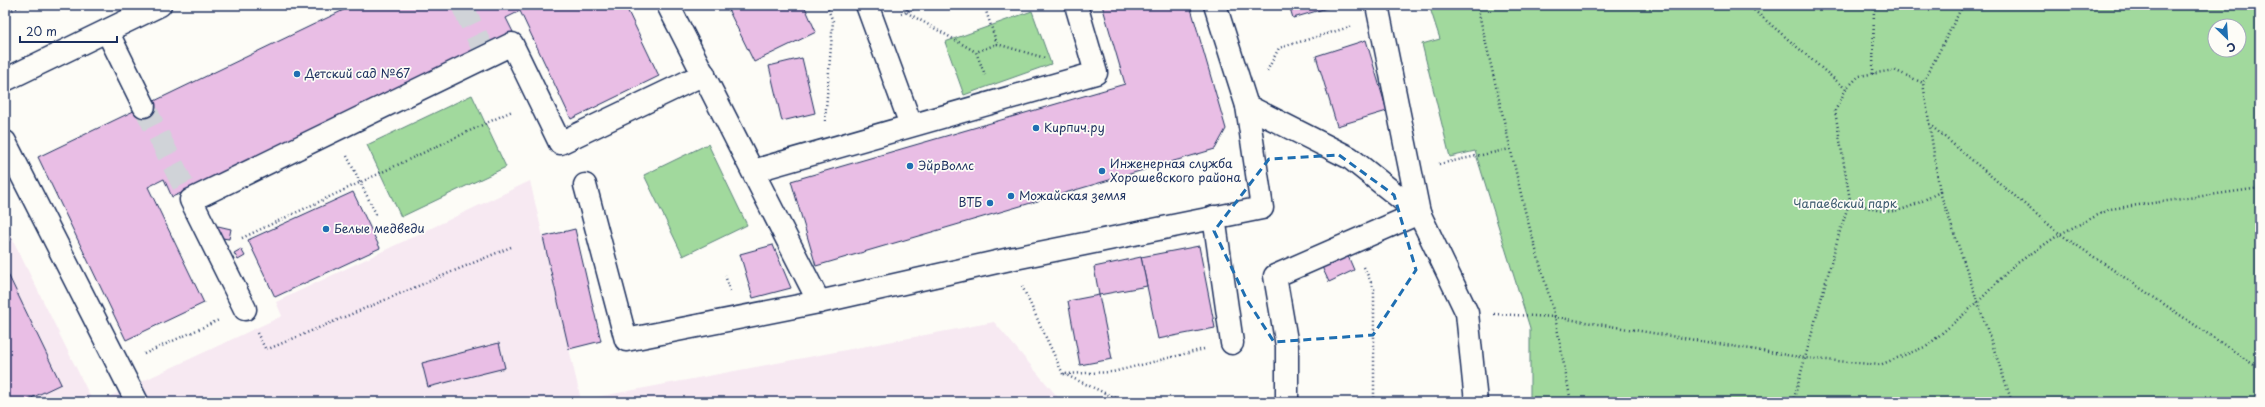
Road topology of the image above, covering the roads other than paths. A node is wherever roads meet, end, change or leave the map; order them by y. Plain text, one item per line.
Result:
1 (160, 5) edge
2 (668, 5) edge
3 (867, 5) edge
4 (1076, 5) edge
5 (1215, 5) edge
6 (1379, 11) edge
7 (107, 31) junction
8 (704, 74) junction
9 (5, 80) edge
10 (144, 106) tunnel mouth
11 (1247, 106) junction
12 (911, 125) junction
13 (5, 142) edge
14 (752, 171) junction
15 (585, 185) dead end
16 (1419, 212) junction
17 (1214, 217) junction
18 (819, 302) junction
19 (245, 309) road end
20 (1232, 343) road end
21 (137, 402) edge
22 (1287, 402) edge
23 (1476, 402) edge

1 - 7 street
2 - 8 street
3 - 12 street
4 - 12 street
5 - 11 street
6 - 16 street
7 - 9 street
7 - 10 street
8 - 14 street
8 - 19 street
11 - 16 street
11 - 17 street
12 - 14 street
13 - 21 street
14 - 18 street
15 - 18 street
16 - 22 street
16 - 23 street
17 - 18 street
17 - 20 street

